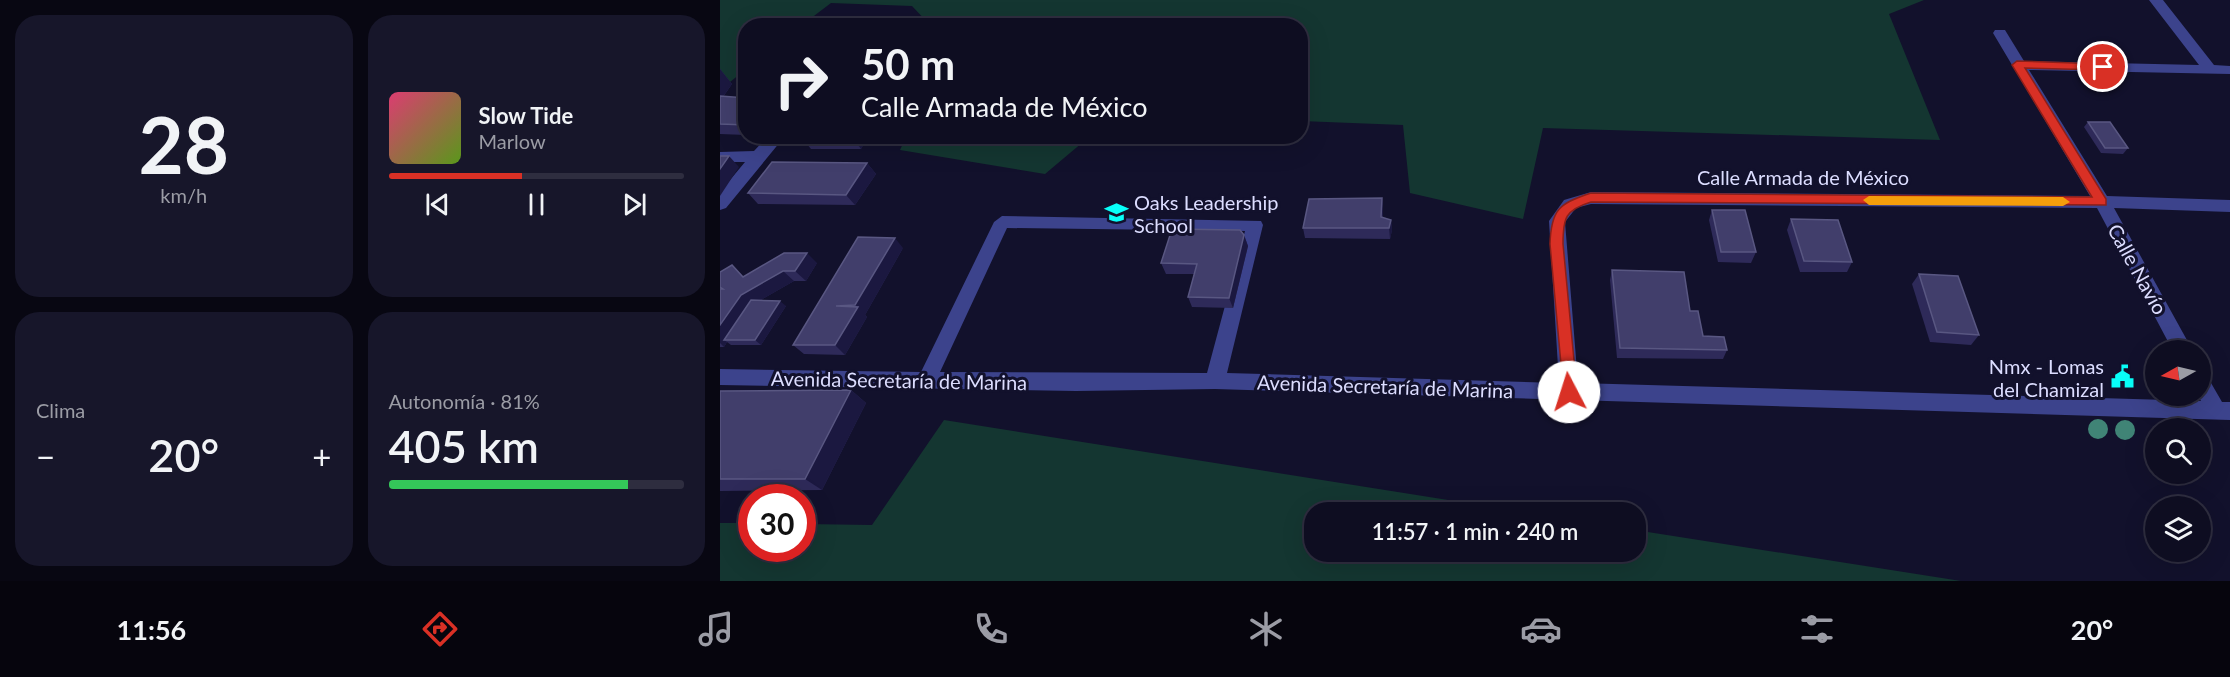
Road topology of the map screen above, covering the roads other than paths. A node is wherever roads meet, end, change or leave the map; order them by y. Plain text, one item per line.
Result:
1 (2156, 0) edge
2 (2000, 33) dead end
3 (2017, 65) junction
4 (2210, 70) junction
5 (2230, 70) edge
6 (770, 144) edge
7 (758, 156) junction
8 (720, 157) edge
9 (2102, 202) junction
10 (720, 204) edge
11 (2230, 206) edge
12 (2177, 340) edge
13 (720, 377) edge
14 (926, 381) junction
15 (1215, 381) junction
16 (1569, 392) junction
17 (2211, 395) edge
18 (2223, 410) edge

1 - 4 street
2 - 3 street, Calle Navío
3 - 4 street
3 - 9 street, Calle Navío
4 - 5 street
6 - 7 street
7 - 8 street
7 - 10 street
9 - 11 street, Calle Armada de México
9 - 12 street, Calle Navío
9 - 16 street, Calle Armada de México
13 - 14 street, Avenida Secretaría de Marina
14 - 15 street, Avenida Secretaría de Marina
14 - 15 street
15 - 16 street, Avenida Secretaría de Marina
16 - 18 street, Avenida Secretaría de Marina
17 - 18 street

